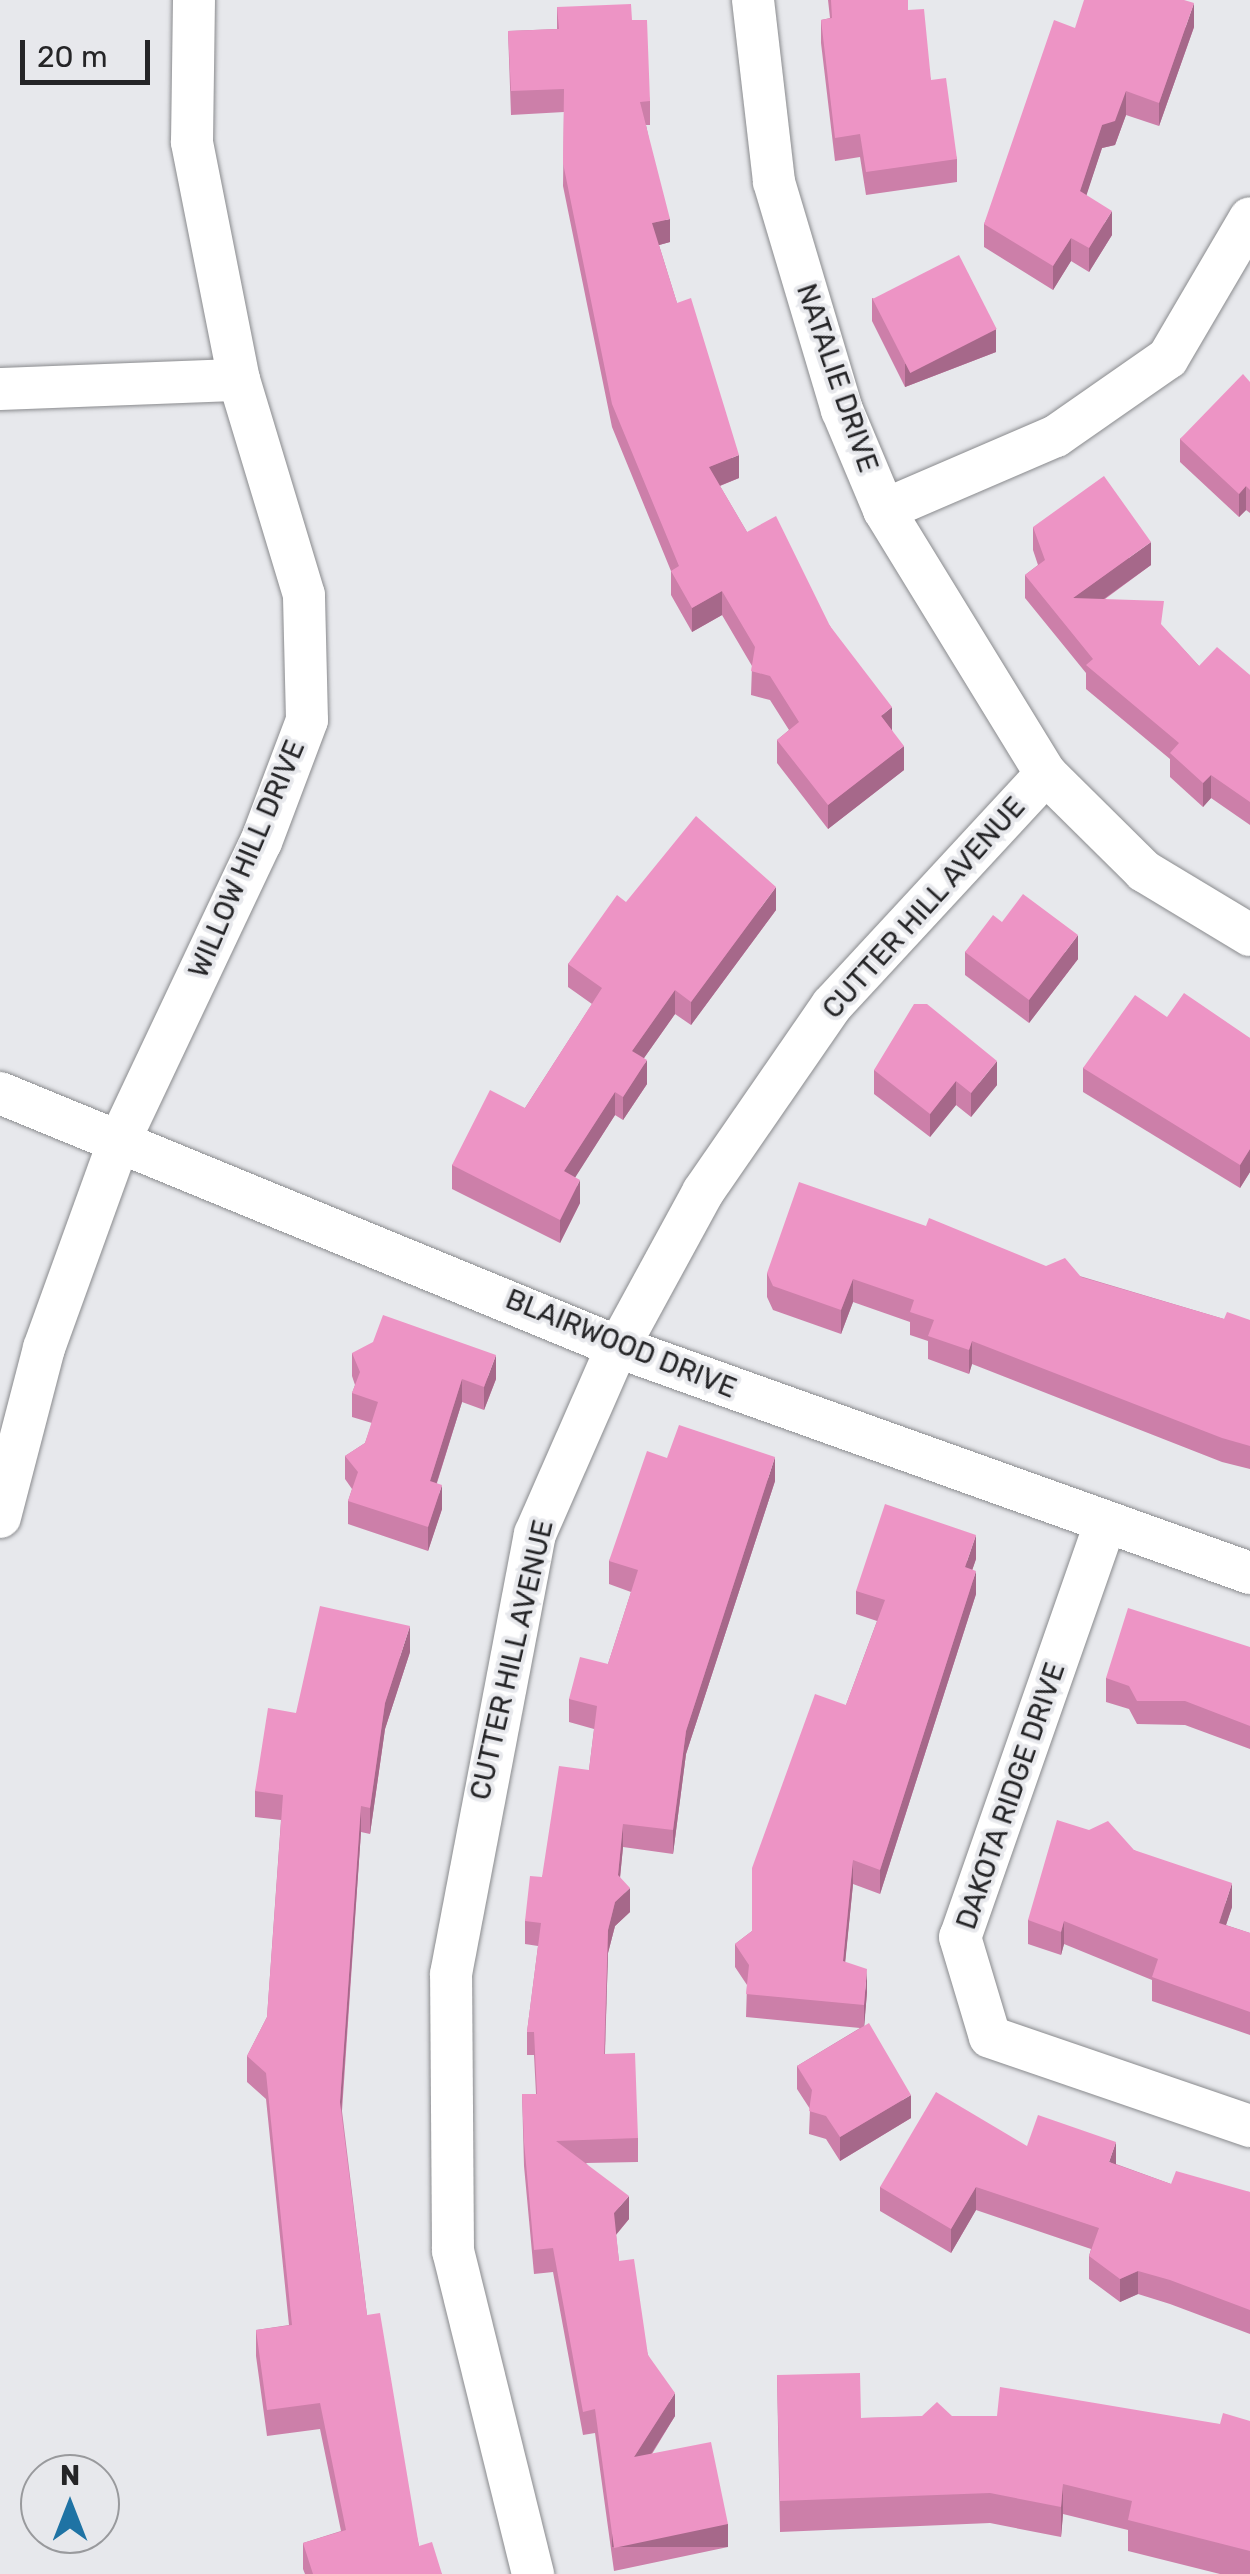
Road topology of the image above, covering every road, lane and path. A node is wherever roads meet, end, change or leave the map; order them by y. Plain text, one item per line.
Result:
1 (194, 0) edge
2 (753, 0) edge
3 (1250, 218) edge
4 (240, 380) junction
5 (0, 389) edge
6 (884, 510) junction
7 (1046, 774) junction
8 (1250, 934) edge
9 (0, 1093) edge
10 (118, 1146) junction
11 (618, 1347) junction
12 (0, 1518) edge
13 (1105, 1524) junction
14 (1250, 1573) edge
15 (1250, 2126) edge
16 (533, 2574) edge

1 - 4 street, WILLOW HILL DRIVE
2 - 6 street, NATALIE DRIVE
3 - 6 street
4 - 5 street
4 - 10 street, WILLOW HILL DRIVE
6 - 7 street, NATALIE DRIVE
7 - 8 street, NATALIE DRIVE
7 - 11 street, CUTTER HILL AVENUE
9 - 10 street, BLAIRWOOD DRIVE
10 - 11 street, BLAIRWOOD DRIVE
10 - 12 street, WILLOW HILL DRIVE
11 - 13 street, BLAIRWOOD DRIVE
11 - 16 street, CUTTER HILL AVENUE
13 - 14 street, BLAIRWOOD DRIVE
13 - 15 street, DAKOTA RIDGE DRIVE

